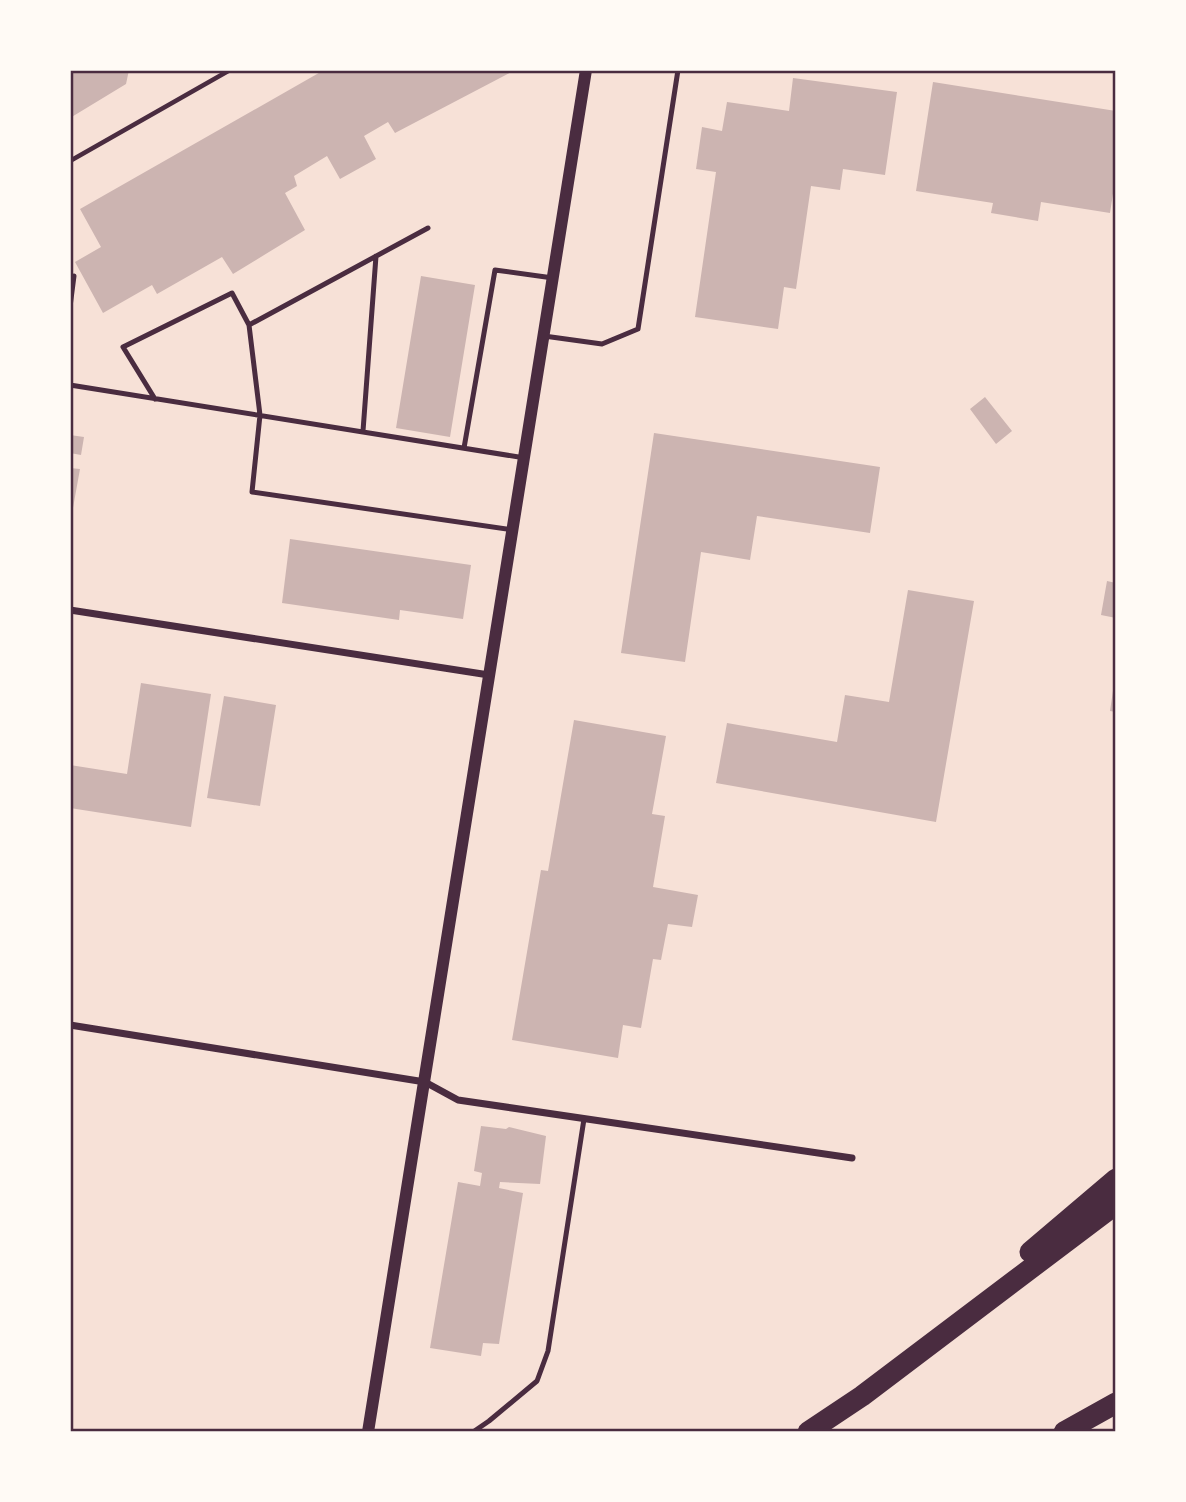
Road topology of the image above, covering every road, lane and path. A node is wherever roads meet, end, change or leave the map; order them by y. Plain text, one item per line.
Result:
1 (230, 70) edge
2 (586, 70) edge
3 (678, 70) edge
4 (70, 161) edge
5 (428, 228) dead end
6 (376, 256) junction
7 (74, 276) dead end
8 (553, 278) junction
9 (70, 307) edge
10 (249, 325) junction
11 (544, 335) junction
12 (70, 385) edge
13 (155, 400) junction
14 (260, 415) junction
15 (363, 431) junction
16 (464, 448) junction
17 (525, 458) junction
18 (513, 530) junction
19 (70, 610) edge
20 (490, 675) junction
21 (70, 1025) edge
22 (425, 1082) junction
23 (584, 1119) junction
24 (852, 1158) dead end
25 (1116, 1179) edge
26 (1116, 1203) edge
27 (862, 1396) junction
28 (1116, 1403) edge
29 (1116, 1412) edge
30 (368, 1432) edge
31 (473, 1432) edge
32 (808, 1432) edge
33 (1065, 1432) edge
34 (1077, 1432) edge

1 - 4 path
2 - 8 street
3 - 11 lane
5 - 6 lane
6 - 10 lane
6 - 15 lane
7 - 9 lane
8 - 11 street
8 - 16 lane
10 - 13 lane
10 - 14 lane
11 - 17 street
12 - 13 lane
13 - 14 lane
14 - 15 lane
14 - 18 lane
15 - 16 lane
16 - 17 lane
17 - 18 street
18 - 20 street
19 - 20 street
20 - 22 street
21 - 22 street
22 - 23 street
22 - 30 street
23 - 24 street
23 - 31 lane
25 - 27 highway
26 - 27 highway
27 - 32 highway
28 - 33 highway
29 - 34 highway

